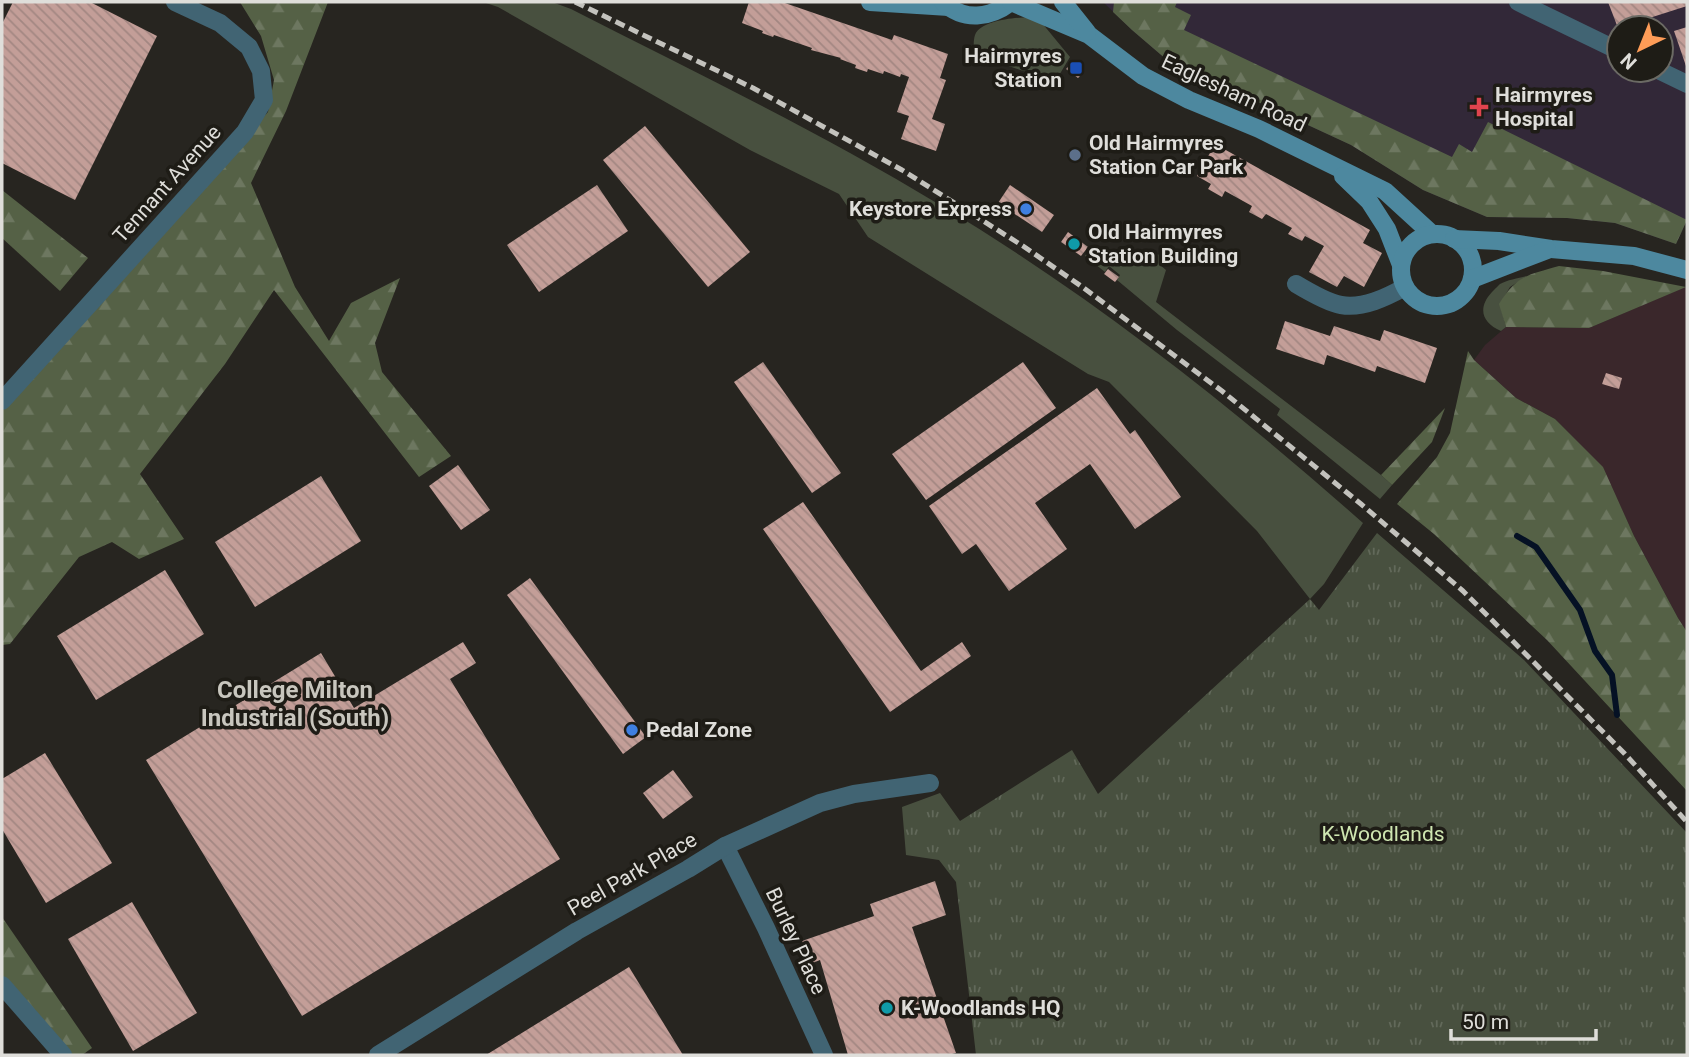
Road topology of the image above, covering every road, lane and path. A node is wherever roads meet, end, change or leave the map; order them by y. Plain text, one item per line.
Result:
1 (175, 2) edge
2 (870, 2) edge
3 (1011, 2) edge
4 (1063, 2) edge
5 (1518, 2) edge
6 (946, 4) edge
7 (1089, 35) junction
8 (1605, 44) edge
9 (1330, 163) junction
10 (1432, 234) junction
11 (1454, 239) junction
12 (1551, 249) junction
13 (1401, 265) junction
14 (1687, 270) edge
15 (1472, 279) junction
16 (1296, 284) dead end
17 (1405, 287) junction
18 (2, 401) edge
19 (930, 783) dead end
20 (725, 846) junction
21 (2, 985) edge
22 (64, 1055) edge
23 (378, 1055) edge
24 (824, 1055) edge

1 - 18 street, Tennant Avenue
2 - 6 main road
3 - 6 main road
3 - 7 main road, Eaglesham Road
4 - 7 main road, Eaglesham Road
5 - 8 street
7 - 9 main road, Eaglesham Road
9 - 10 main road, Eaglesham Road
9 - 13 main road, Eaglesham Road
10 - 11 main road
10 - 13 main road
11 - 12 main road
11 - 15 main road
12 - 14 main road
12 - 15 main road
13 - 17 main road
15 - 17 main road
16 - 17 street
19 - 20 street, Peel Park Place
20 - 23 street, Peel Park Place
20 - 24 street, Burley Place
21 - 22 street

